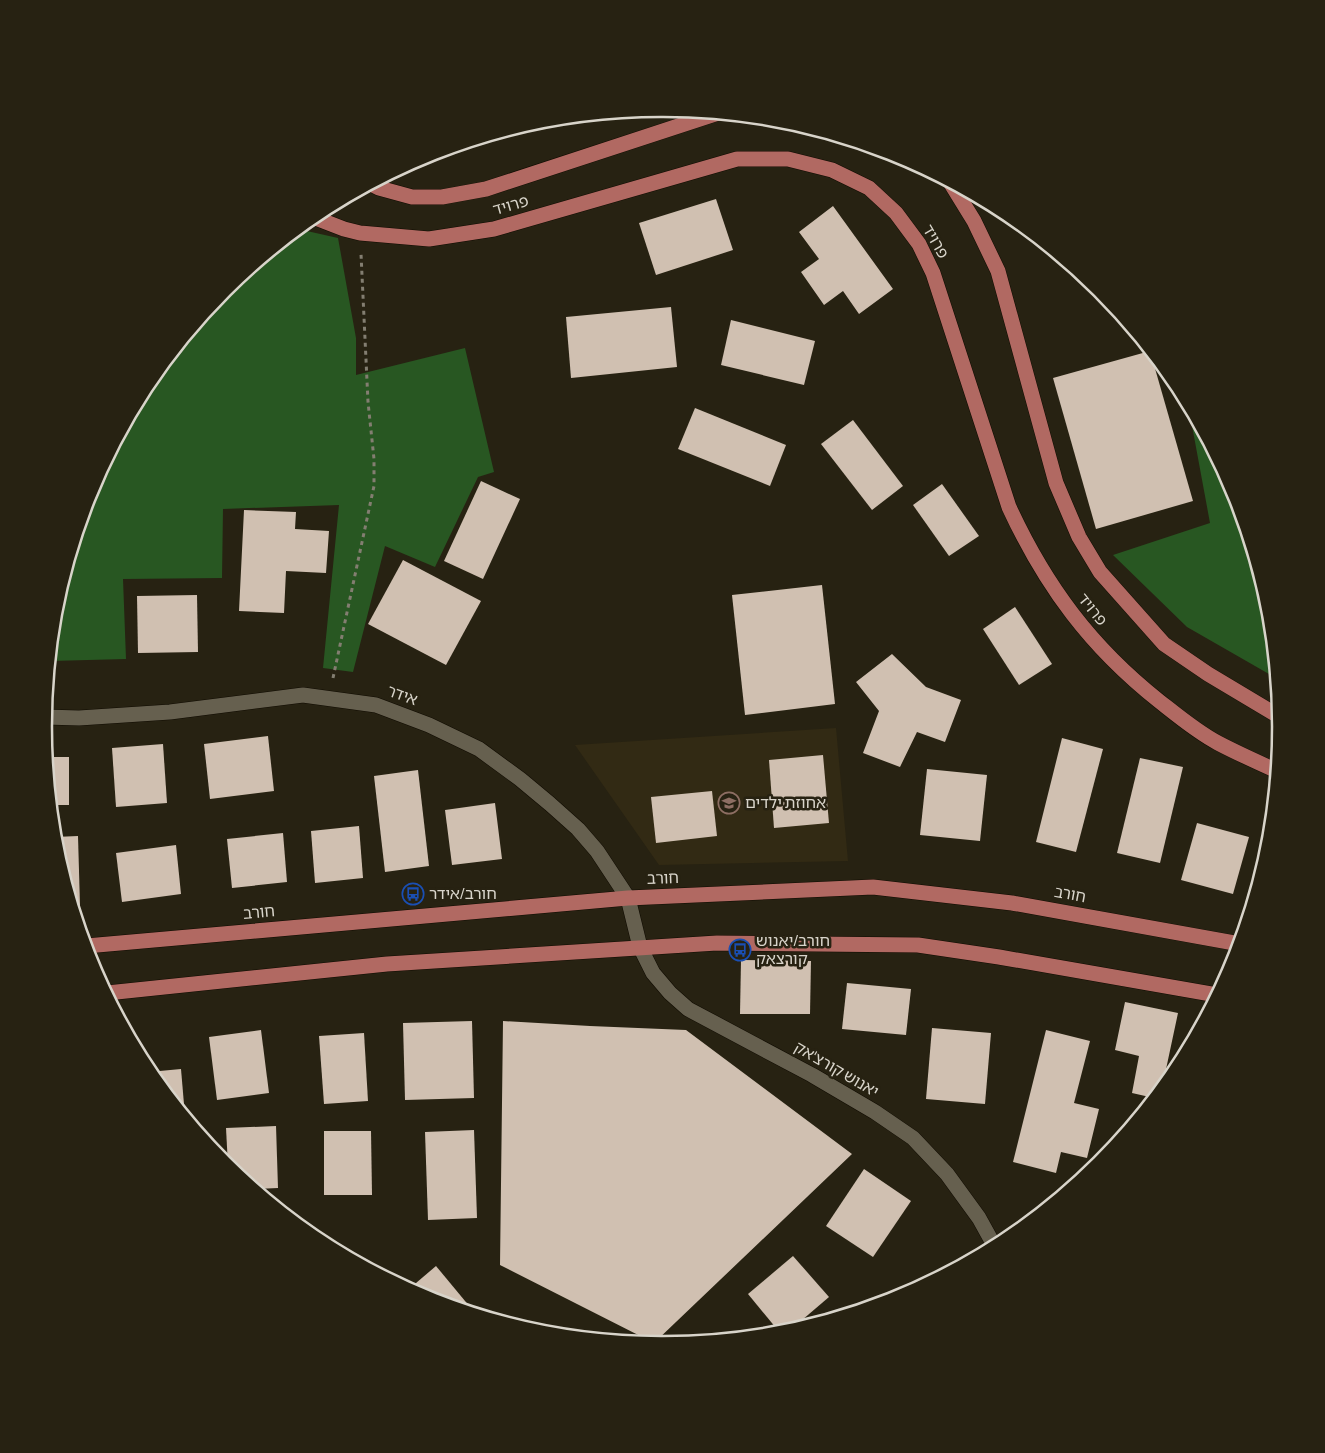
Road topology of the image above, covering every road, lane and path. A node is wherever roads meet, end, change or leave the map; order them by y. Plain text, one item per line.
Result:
1 (703, 118) edge
2 (378, 187) edge
3 (956, 192) edge
4 (323, 220) edge
5 (360, 233) junction
6 (328, 698) junction
7 (1272, 712) edge
8 (52, 717) edge
9 (1271, 768) edge
10 (628, 898) junction
11 (1233, 943) edge
12 (93, 945) edge
13 (640, 948) junction
14 (113, 992) edge
15 (1211, 994) edge
16 (991, 1240) edge

1 - 2 main road, פרויד
3 - 7 main road, פרויד
4 - 5 main road, פרויד
5 - 6 path
5 - 9 main road, פרויד
6 - 8 street, אידר
6 - 10 street, אידר
10 - 11 main road, חורב
10 - 12 main road, חורב
10 - 13 street, אידר
13 - 14 main road
13 - 15 main road
13 - 16 street, יאנוש קורצ'אק

